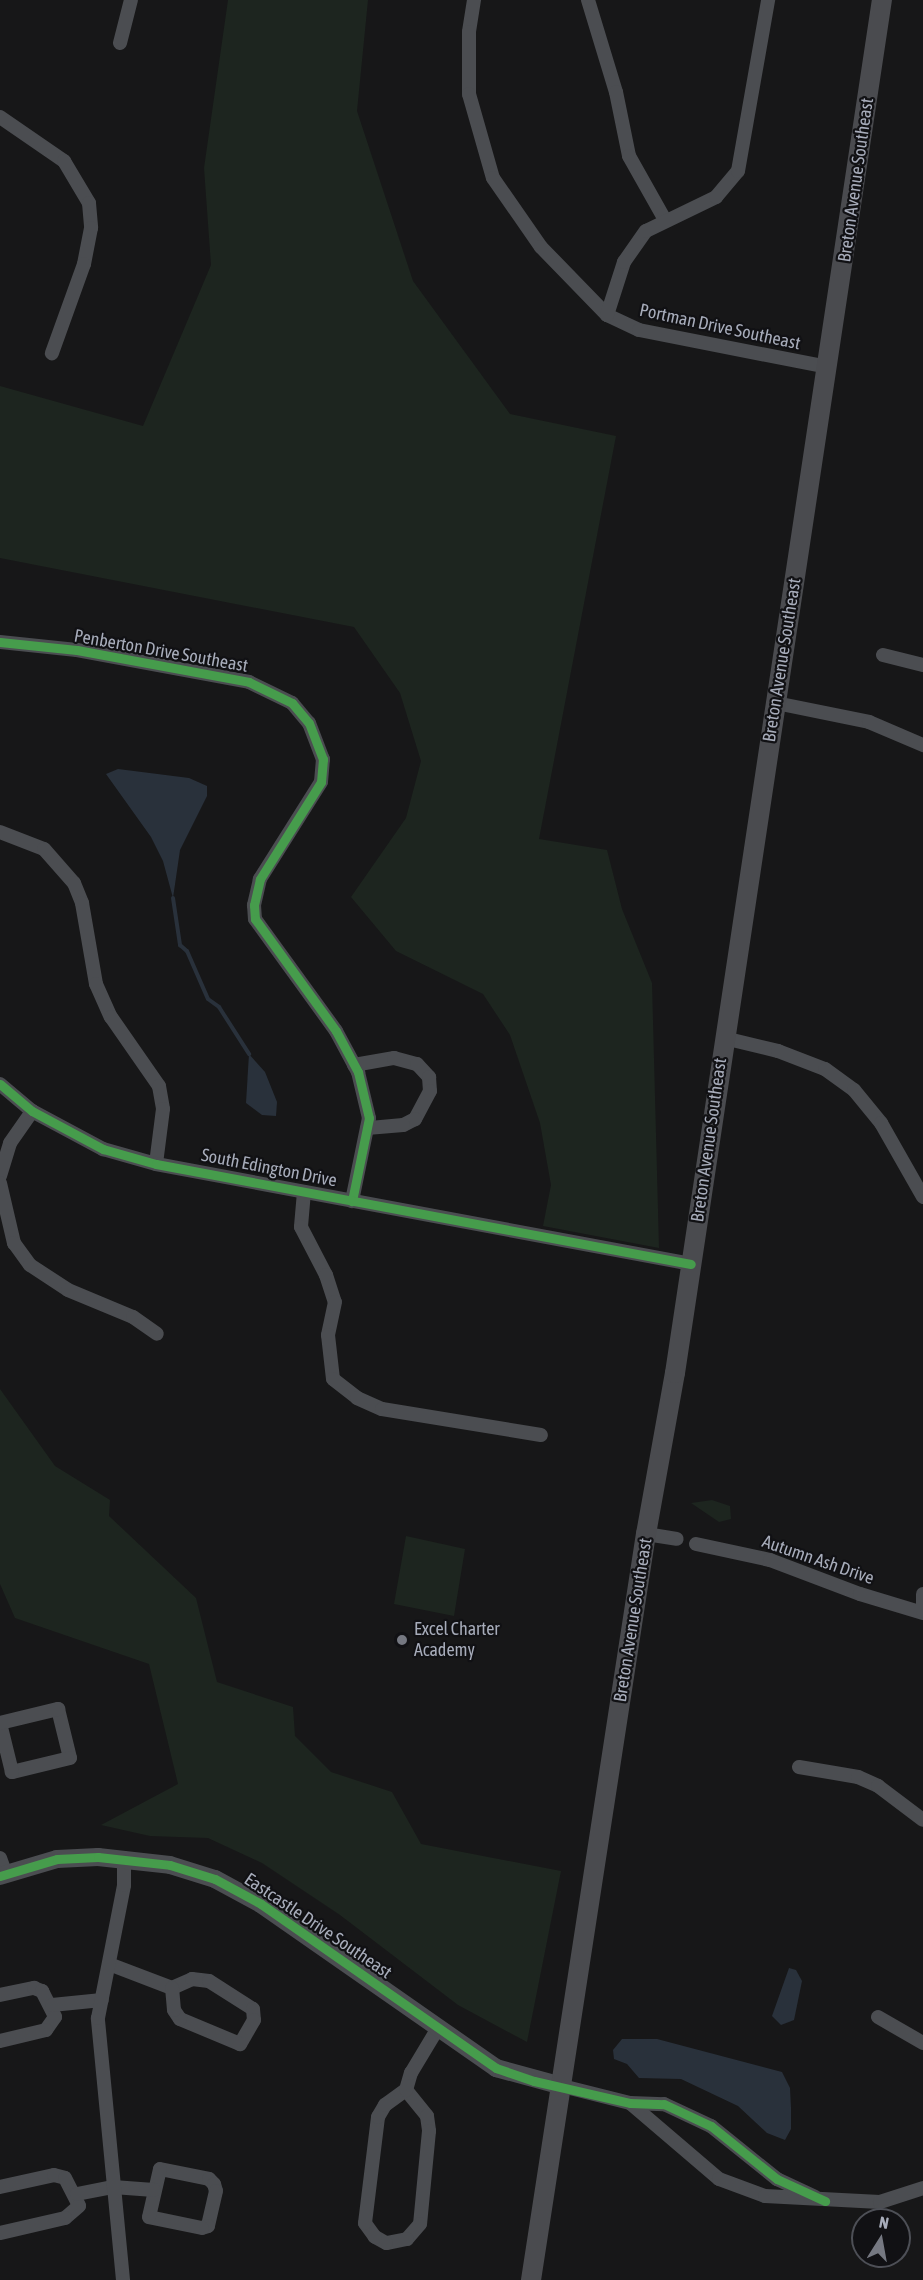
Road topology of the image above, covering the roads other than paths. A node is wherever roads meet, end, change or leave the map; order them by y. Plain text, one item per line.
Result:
1 (131, 0) edge
2 (474, 0) edge
3 (588, 0) edge
4 (768, 0) edge
5 (882, 0) edge
6 (120, 43) dead end
7 (0, 117) edge
8 (665, 220) junction
9 (607, 315) junction
10 (52, 352) dead end
11 (827, 367) junction
12 (0, 642) edge
13 (883, 655) dead end
14 (923, 665) edge
15 (776, 703) junction
16 (923, 745) edge
17 (0, 832) edge
18 (724, 1038) junction
19 (354, 1065) junction
20 (0, 1084) edge
21 (32, 1111) junction
22 (367, 1128) junction
23 (156, 1164) junction
24 (0, 1176) edge
25 (0, 1184) edge
26 (304, 1192) junction
27 (923, 1197) edge
28 (352, 1201) junction
29 (691, 1264) junction
30 (157, 1334) dead end
31 (541, 1435) dead end
32 (646, 1534) junction
33 (677, 1539) dead end
34 (696, 1544) dead end
35 (922, 1605) edge
36 (4, 1752) edge
37 (799, 1767) dead end
38 (923, 1820) edge
39 (124, 1858) junction
40 (2, 1869) edge
41 (109, 1964) junction
42 (172, 1988) junction
43 (0, 1995) edge
44 (102, 2001) junction
45 (52, 2005) junction
46 (879, 2017) dead end
47 (438, 2028) junction
48 (0, 2041) edge
49 (923, 2043) edge
50 (562, 2086) junction
51 (406, 2090) junction
52 (630, 2103) junction
53 (0, 2187) edge
54 (113, 2187) junction
55 (923, 2188) edge
56 (154, 2190) junction
57 (77, 2194) junction
58 (825, 2201) junction
59 (0, 2233) edge
60 (123, 2280) edge
61 (531, 2280) edge

1 - 6 street
2 - 9 street
3 - 8 street
4 - 8 street
5 - 11 main road, Breton Avenue Southeast
7 - 10 street
8 - 9 street
9 - 11 street, Portman Drive Southeast
11 - 15 main road, Breton Avenue Southeast
12 - 19 street, Penberton Drive Southeast
13 - 14 street
15 - 16 street
15 - 18 main road, Breton Avenue Southeast
17 - 23 street
18 - 27 street
18 - 29 main road, Breton Avenue Southeast
19 - 22 street, Penberton Drive Southeast
19 - 22 street
20 - 21 street, South Edington Drive
21 - 23 street, South Edington Drive
21 - 24 street
22 - 28 street, Penberton Drive Southeast
23 - 26 street, South Edington Drive
25 - 30 street
26 - 28 street, South Edington Drive
26 - 31 street
28 - 29 street, South Edington Drive
29 - 32 main road, Breton Avenue Southeast
32 - 33 street
32 - 50 main road, Breton Avenue Southeast
34 - 35 street, Autumn Ash Drive
36 - 36 street
37 - 38 street
39 - 40 street, Eastcastle Drive Southeast
39 - 41 street
39 - 47 street, Eastcastle Drive Southeast
41 - 42 street
41 - 44 street
42 - 42 street
43 - 45 street
44 - 45 street
44 - 54 street
45 - 48 street
46 - 49 street
47 - 50 street, Eastcastle Drive Southeast
47 - 51 street
50 - 52 street
50 - 61 main road, Breton Avenue Southeast
51 - 51 street
52 - 58 street
52 - 58 street
53 - 57 street
54 - 56 street
54 - 57 street
54 - 60 street
55 - 58 street
56 - 56 street
57 - 59 street

